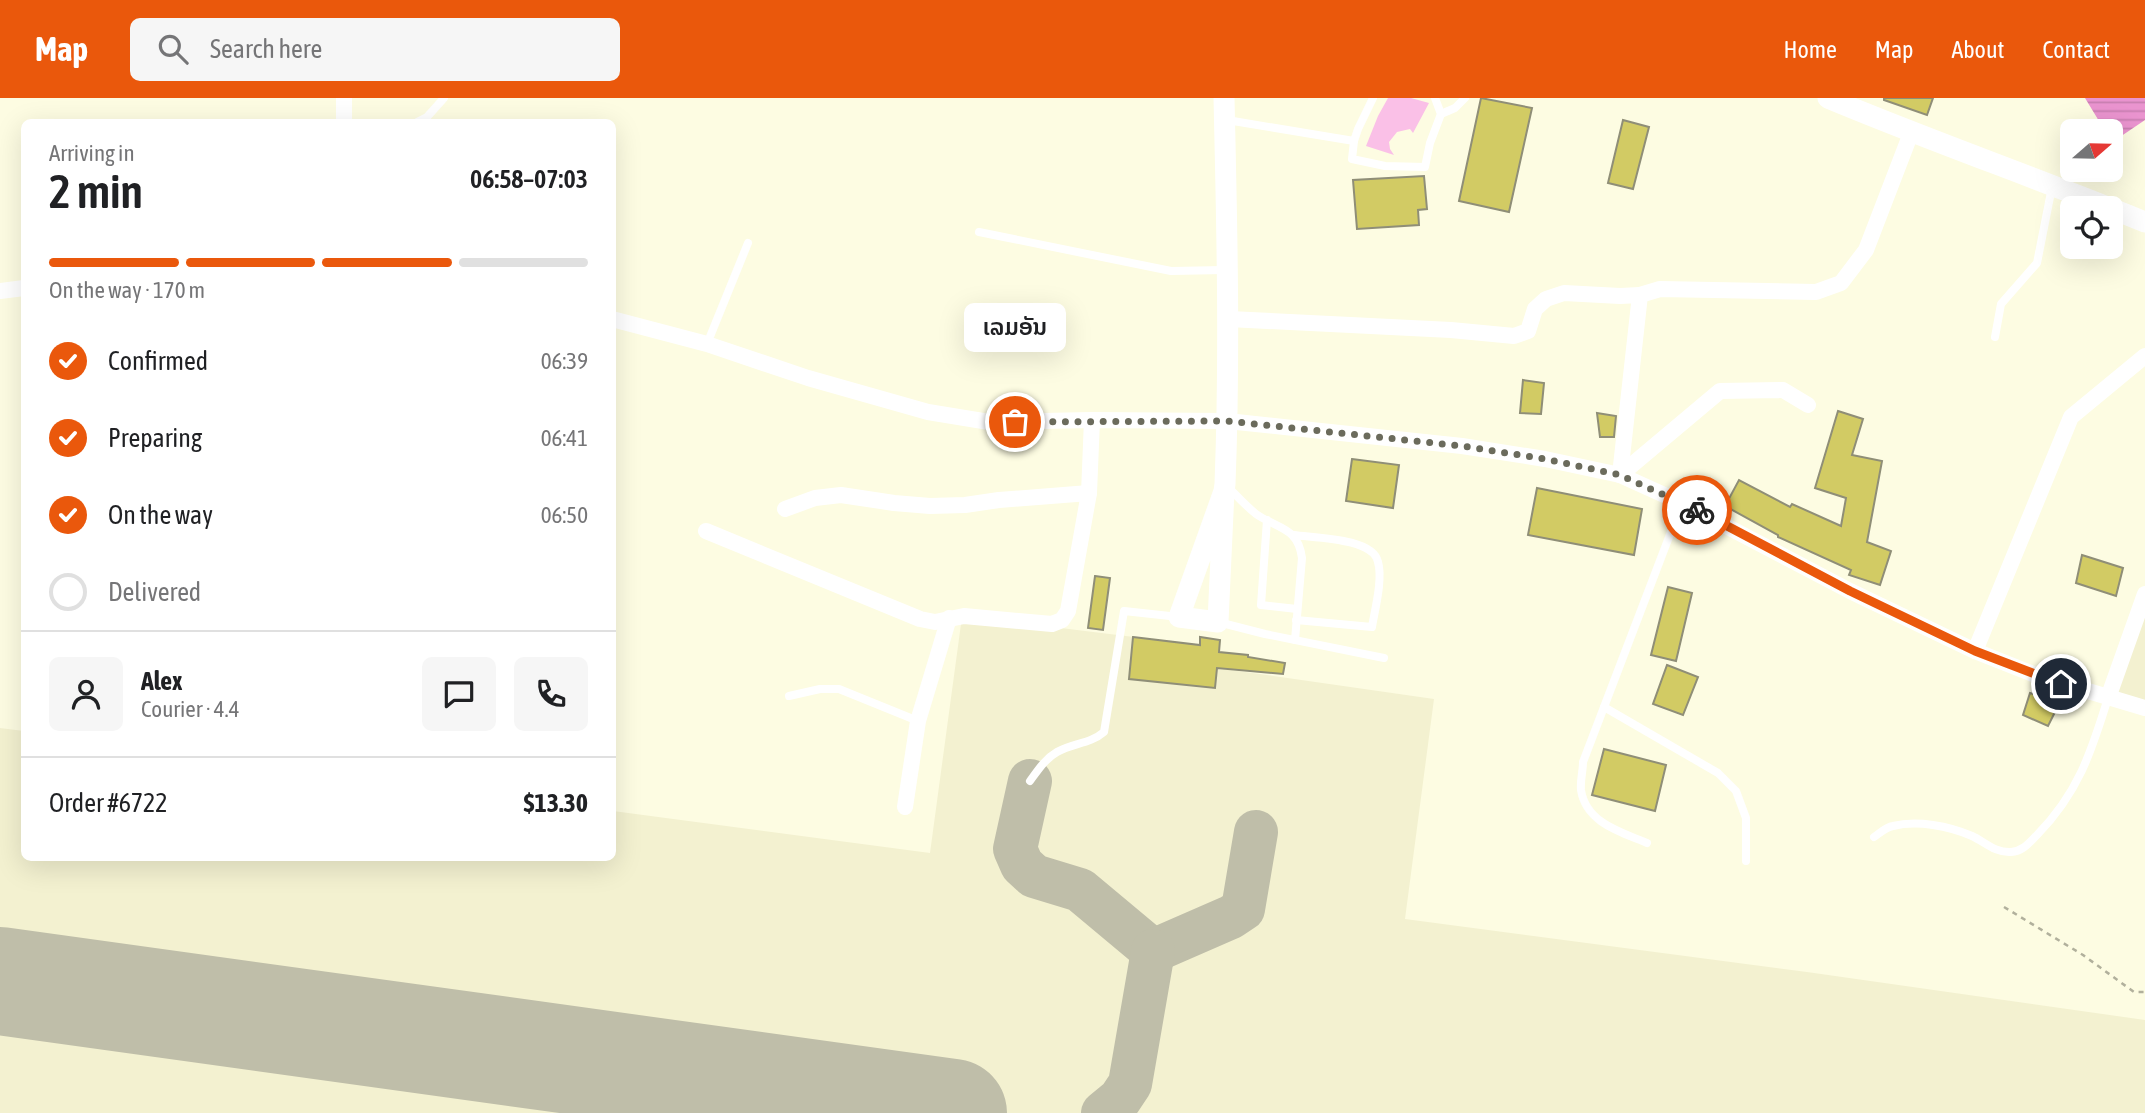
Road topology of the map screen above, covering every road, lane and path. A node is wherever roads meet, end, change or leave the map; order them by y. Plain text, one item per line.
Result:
1 (344, 98) edge
2 (444, 98) edge
3 (1373, 98) edge
4 (1435, 98) edge
5 (1465, 98) edge
6 (1828, 98) edge
7 (1224, 109) edge
8 (1441, 114) junction
9 (344, 119) edge
10 (424, 119) edge
11 (1911, 133) junction
12 (1354, 141) junction
13 (2052, 184) junction
14 (2145, 222) edge
15 (979, 232) dead end
16 (748, 243) dead end
17 (1228, 270) junction
18 (21, 288) edge
19 (0, 291) edge
20 (1640, 295) junction
21 (1229, 319) junction
22 (616, 320) edge
23 (1995, 337) dead end
24 (707, 344) junction
25 (2145, 356) edge
26 (1808, 405) dead end
27 (1091, 420) junction
28 (1227, 421) junction
29 (1620, 475) junction
30 (1225, 488) junction
31 (1089, 492) junction
32 (1682, 503) junction
33 (785, 509) dead end
34 (1267, 520) junction
35 (706, 531) dead end
36 (1294, 536) junction
37 (2145, 594) edge
38 (1297, 609) junction
39 (1179, 617) junction
40 (949, 618) junction
41 (1296, 620) junction
42 (1218, 622) junction
43 (1295, 640) junction
44 (1975, 651) junction
45 (1384, 658) dead end
46 (789, 696) dead end
47 (2108, 698) junction
48 (1604, 707) junction
49 (2145, 708) edge
50 (918, 721) junction
51 (1030, 781) dead end
52 (905, 807) dead end
53 (1874, 837) dead end
54 (1647, 843) dead end
55 (1746, 861) dead end
56 (2004, 907) dead end
57 (2145, 992) edge

1 - 9 street
2 - 10 lane
3 - 12 lane
4 - 8 lane
5 - 8 lane
6 - 11 street
7 - 12 lane
7 - 17 street
8 - 12 lane
11 - 13 street
11 - 20 street
13 - 14 street
13 - 23 lane
15 - 17 lane
16 - 24 lane
17 - 21 street
18 - 19 street
20 - 21 street
20 - 29 street
21 - 28 street
22 - 24 street
24 - 27 street
25 - 44 street
26 - 29 street
27 - 28 street
27 - 31 street
28 - 29 street
28 - 30 street
29 - 32 street
30 - 34 lane
30 - 39 street
30 - 42 street
31 - 33 street
31 - 40 street
32 - 44 street
32 - 48 lane
34 - 36 lane
34 - 38 lane
35 - 40 street
36 - 38 lane
36 - 41 lane
37 - 47 street
38 - 41 lane
39 - 42 street
39 - 51 lane
40 - 50 street
41 - 43 lane
42 - 43 lane
43 - 45 lane
44 - 47 street
46 - 50 lane
47 - 49 street
47 - 53 lane
48 - 54 lane
48 - 55 lane
50 - 52 street
56 - 57 path

